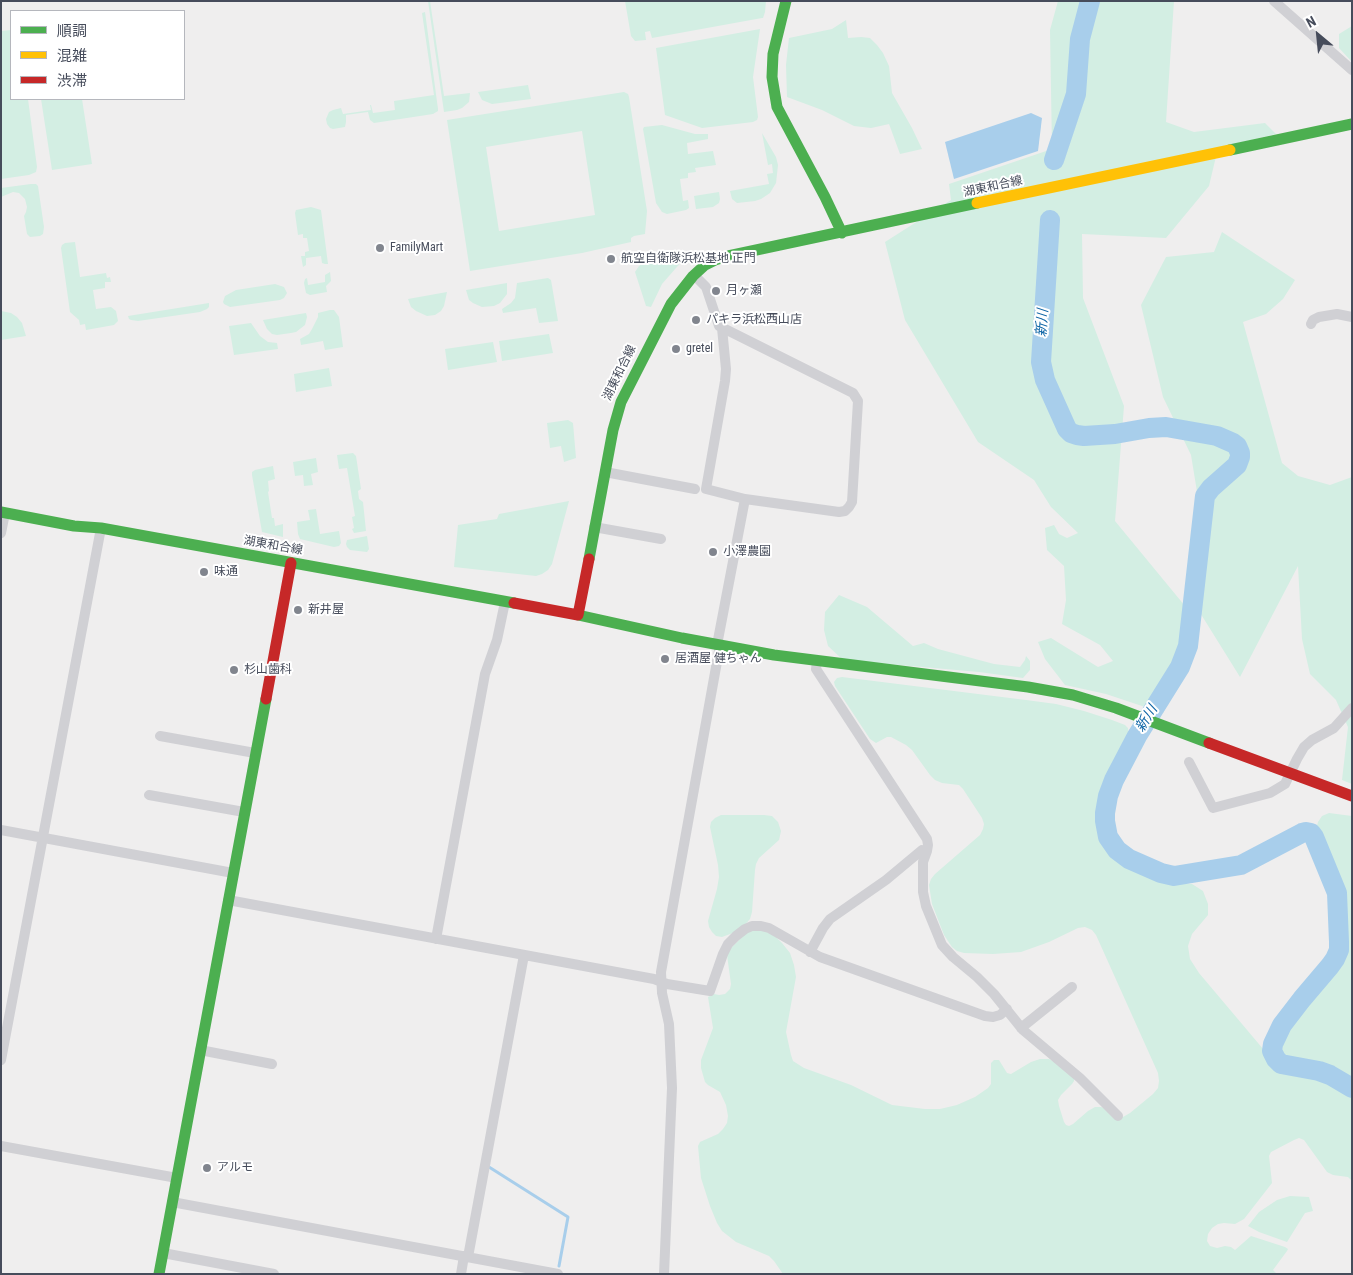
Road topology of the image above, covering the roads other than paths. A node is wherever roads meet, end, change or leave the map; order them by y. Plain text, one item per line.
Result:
1 (786, 1) edge
2 (1274, 1) edge
3 (1352, 70) edge
4 (1352, 124) edge
5 (842, 233) junction
6 (694, 275) junction
7 (1352, 317) edge
8 (1311, 324) dead end
9 (722, 328) junction
10 (604, 472) junction
11 (695, 489) dead end
12 (745, 499) junction
13 (3, 513) edge
14 (594, 527) junction
15 (101, 528) junction
16 (1, 533) edge
17 (661, 539) dead end
18 (291, 563) junction
19 (505, 602) junction
20 (578, 615) junction
21 (718, 645) junction
22 (817, 661) junction
23 (1352, 708) edge
24 (160, 736) dead end
25 (255, 753) junction
26 (1188, 769) dead end
27 (1289, 773) junction
28 (149, 795) dead end
29 (1352, 796) edge
30 (244, 812) junction
31 (1, 830) edge
32 (43, 838) junction
33 (926, 852) junction
34 (233, 873) junction
35 (228, 900) junction
36 (436, 939) junction
37 (810, 952) junction
38 (524, 955) junction
39 (661, 982) junction
40 (1072, 988) dead end
41 (1007, 1009) junction
42 (1022, 1028) junction
43 (200, 1050) junction
44 (1, 1060) edge
45 (272, 1064) dead end
46 (1118, 1116) dead end
47 (1, 1146) edge
48 (176, 1178) junction
49 (172, 1202) junction
50 (163, 1253) junction
51 (466, 1257) junction
52 (159, 1274) edge
53 (274, 1274) edge
54 (461, 1274) edge
55 (558, 1274) edge
56 (664, 1274) edge

1 - 5 street
2 - 3 street
4 - 5 street, 湖東和合線
5 - 6 street, 湖東和合線
6 - 9 street
6 - 10 street, 湖東和合線
7 - 8 street
9 - 12 street
9 - 12 street
10 - 11 street
10 - 14 street, 湖東和合線
12 - 21 street
13 - 15 street, 湖東和合線
13 - 16 street
14 - 17 street
14 - 20 street, 湖東和合線
15 - 18 street, 湖東和合線
15 - 32 street
18 - 19 street, 湖東和合線
18 - 25 street
19 - 20 street, 湖東和合線
19 - 36 street
20 - 21 street
21 - 22 street
21 - 39 street
22 - 27 street
22 - 33 street
23 - 27 street
24 - 25 street
25 - 30 street
26 - 27 street
27 - 29 street
28 - 30 street
30 - 34 street
31 - 32 street
32 - 34 street
32 - 44 street
33 - 37 street
33 - 41 street
34 - 35 street
35 - 36 street
35 - 43 street
36 - 38 street
37 - 39 street
37 - 41 street
38 - 39 street
38 - 51 street
39 - 56 street
40 - 42 street
41 - 42 street
42 - 46 street
43 - 45 street
43 - 48 street
47 - 48 street
48 - 49 street
49 - 50 street
49 - 51 street
50 - 52 street
50 - 53 street
51 - 54 street
51 - 55 street

